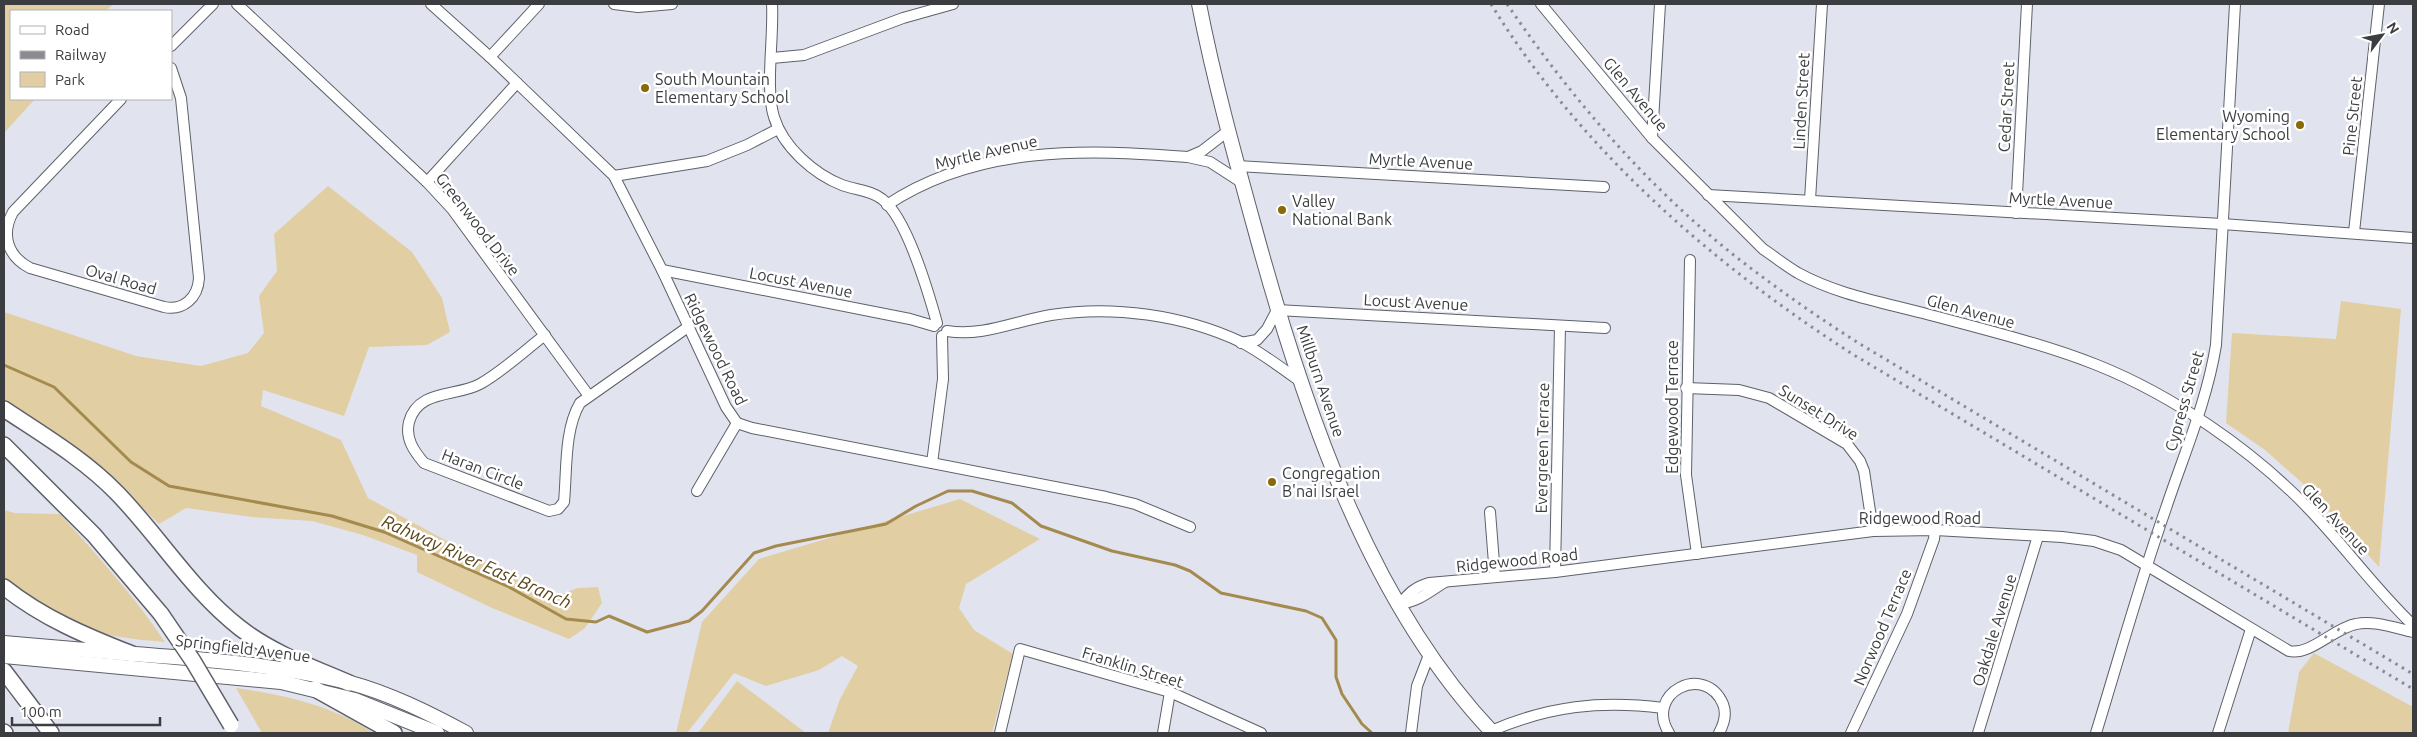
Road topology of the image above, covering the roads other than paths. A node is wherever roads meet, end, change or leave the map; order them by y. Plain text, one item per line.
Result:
1 (213, 4) edge
2 (237, 4) edge
3 (431, 4) edge
4 (539, 4) edge
5 (614, 4) edge
6 (672, 4) edge
7 (772, 4) edge
8 (953, 4) edge
9 (1189, 4) edge
10 (1541, 4) edge
11 (1660, 4) edge
12 (1822, 4) edge
13 (2027, 4) edge
14 (2235, 4) edge
15 (2379, 4) edge
16 (1200, 9) edge
17 (172, 45) edge
18 (490, 57) junction
19 (772, 58) junction
20 (172, 71) edge
21 (517, 83) junction
22 (120, 100) edge
23 (778, 129) junction
24 (1228, 131) junction
25 (1652, 138) junction
26 (1188, 157) junction
27 (1237, 166) junction
28 (614, 176) junction
29 (427, 182) junction
30 (1241, 182) junction
31 (1604, 187) dead end
32 (1708, 195) junction
33 (1810, 200) junction
34 (887, 205) junction
35 (2016, 213) junction
36 (2222, 224) junction
37 (2354, 232) junction
38 (2413, 238) edge
39 (1690, 260) dead end
40 (662, 270) junction
41 (1278, 310) junction
42 (935, 324) junction
43 (688, 326) junction
44 (1560, 326) junction
45 (1605, 328) dead end
46 (944, 333) junction
47 (544, 335) junction
48 (1241, 342) junction
49 (1302, 382) junction
50 (1686, 388) junction
51 (589, 396) junction
52 (4, 409) edge
53 (2197, 418) junction
54 (737, 423) junction
55 (4, 445) edge
56 (932, 463) junction
57 (697, 491) dead end
58 (1490, 512) dead end
59 (1190, 527) dead end
60 (1934, 530) junction
61 (1873, 531) junction
62 (2038, 536) junction
63 (1696, 554) junction
64 (2148, 567) junction
65 (1555, 572) junction
66 (1495, 576) junction
67 (4, 587) edge
68 (1400, 604) junction
69 (2413, 625) edge
70 (2251, 629) junction
71 (2413, 632) edge
72 (8, 643) edge
73 (132, 654) junction
74 (1429, 655) junction
75 (4, 656) edge
76 (4, 671) edge
77 (349, 683) junction
78 (316, 689) junction
79 (1170, 692) junction
80 (1664, 708) junction
81 (234, 731) edge
82 (1492, 732) edge
83 (51, 733) edge
84 (394, 733) edge
85 (437, 733) edge
86 (466, 733) edge
87 (1000, 733) edge
88 (1163, 733) edge
89 (1261, 733) edge
90 (1411, 733) edge
91 (1669, 733) edge
92 (1719, 733) edge
93 (1851, 733) edge
94 (1978, 733) edge
95 (2096, 733) edge
96 (2218, 733) edge

1 - 17 street
2 - 29 street, Greenwood Drive
3 - 18 street, Ridgewood Road
4 - 18 street
5 - 6 street
7 - 19 street
8 - 19 street
9 - 16 street
10 - 25 street, Glen Avenue
11 - 25 street
12 - 33 street, Linden Street
13 - 35 street, Cedar Street
14 - 36 street, Cypress Street
15 - 37 street, Pine Street
16 - 24 main road, Millburn Avenue
18 - 21 street, Ridgewood Road
19 - 23 street
20 - 22 street, Oval Road
21 - 28 street, Ridgewood Road
21 - 29 street
23 - 28 street
23 - 34 street
24 - 26 street
24 - 27 main road, Millburn Avenue
25 - 32 street, Glen Avenue
26 - 30 street, Myrtle Avenue
26 - 34 street, Myrtle Avenue
27 - 30 main road, Millburn Avenue
27 - 31 street, Myrtle Avenue
28 - 40 street, Ridgewood Road
29 - 47 street, Greenwood Drive
30 - 41 main road, Millburn Avenue
32 - 33 street, Myrtle Avenue
32 - 53 street, Glen Avenue
33 - 35 street, Myrtle Avenue
34 - 42 street
35 - 36 street, Myrtle Avenue
36 - 37 street, Myrtle Avenue
36 - 53 street, Cypress Street
37 - 38 street, Myrtle Avenue
39 - 50 street, Edgewood Terrace
40 - 42 street, Locust Avenue
40 - 43 street, Ridgewood Road
41 - 44 street, Locust Avenue
41 - 48 street
41 - 49 main road, Millburn Avenue
42 - 46 street
43 - 51 street
43 - 54 street, Ridgewood Road
44 - 45 street, Locust Avenue
44 - 65 street, Evergreen Terrace
46 - 48 street
46 - 56 street
47 - 51 street, Greenwood Drive
47 - 51 street, Haran Circle
48 - 49 street
49 - 68 main road, Millburn Avenue
50 - 61 street, Sunset Drive
50 - 63 street, Edgewood Terrace
52 - 77 highway
53 - 64 street, Cypress Street
53 - 69 street, Glen Avenue
54 - 56 street, Ridgewood Road
54 - 57 street
55 - 81 highway, bridge
56 - 59 street, Ridgewood Road
58 - 66 street
60 - 61 street, Ridgewood Road
60 - 62 street, Ridgewood Road
60 - 93 street, Norwood Terrace
61 - 63 street, Ridgewood Road
62 - 64 street, Ridgewood Road
62 - 94 street, Oakdale Avenue
63 - 65 street, Ridgewood Road
64 - 70 street, Ridgewood Road
64 - 95 street, Cypress Street
65 - 66 street, Ridgewood Road
66 - 68 street, Ridgewood Road
67 - 73 highway
68 - 74 main road, Millburn Avenue
70 - 71 street, Ridgewood Road
70 - 96 street
72 - 73 main road, Springfield Avenue
73 - 77 main road, Springfield Avenue
74 - 82 main road, Millburn Avenue
74 - 90 street
75 - 78 main road, Springfield Avenue
76 - 83 highway
77 - 86 main road, Springfield Avenue
78 - 84 highway
78 - 85 main road, Springfield Avenue
79 - 87 street, Franklin Street
79 - 88 street
79 - 89 street, Franklin Street
80 - 82 street
80 - 91 street
80 - 92 street

